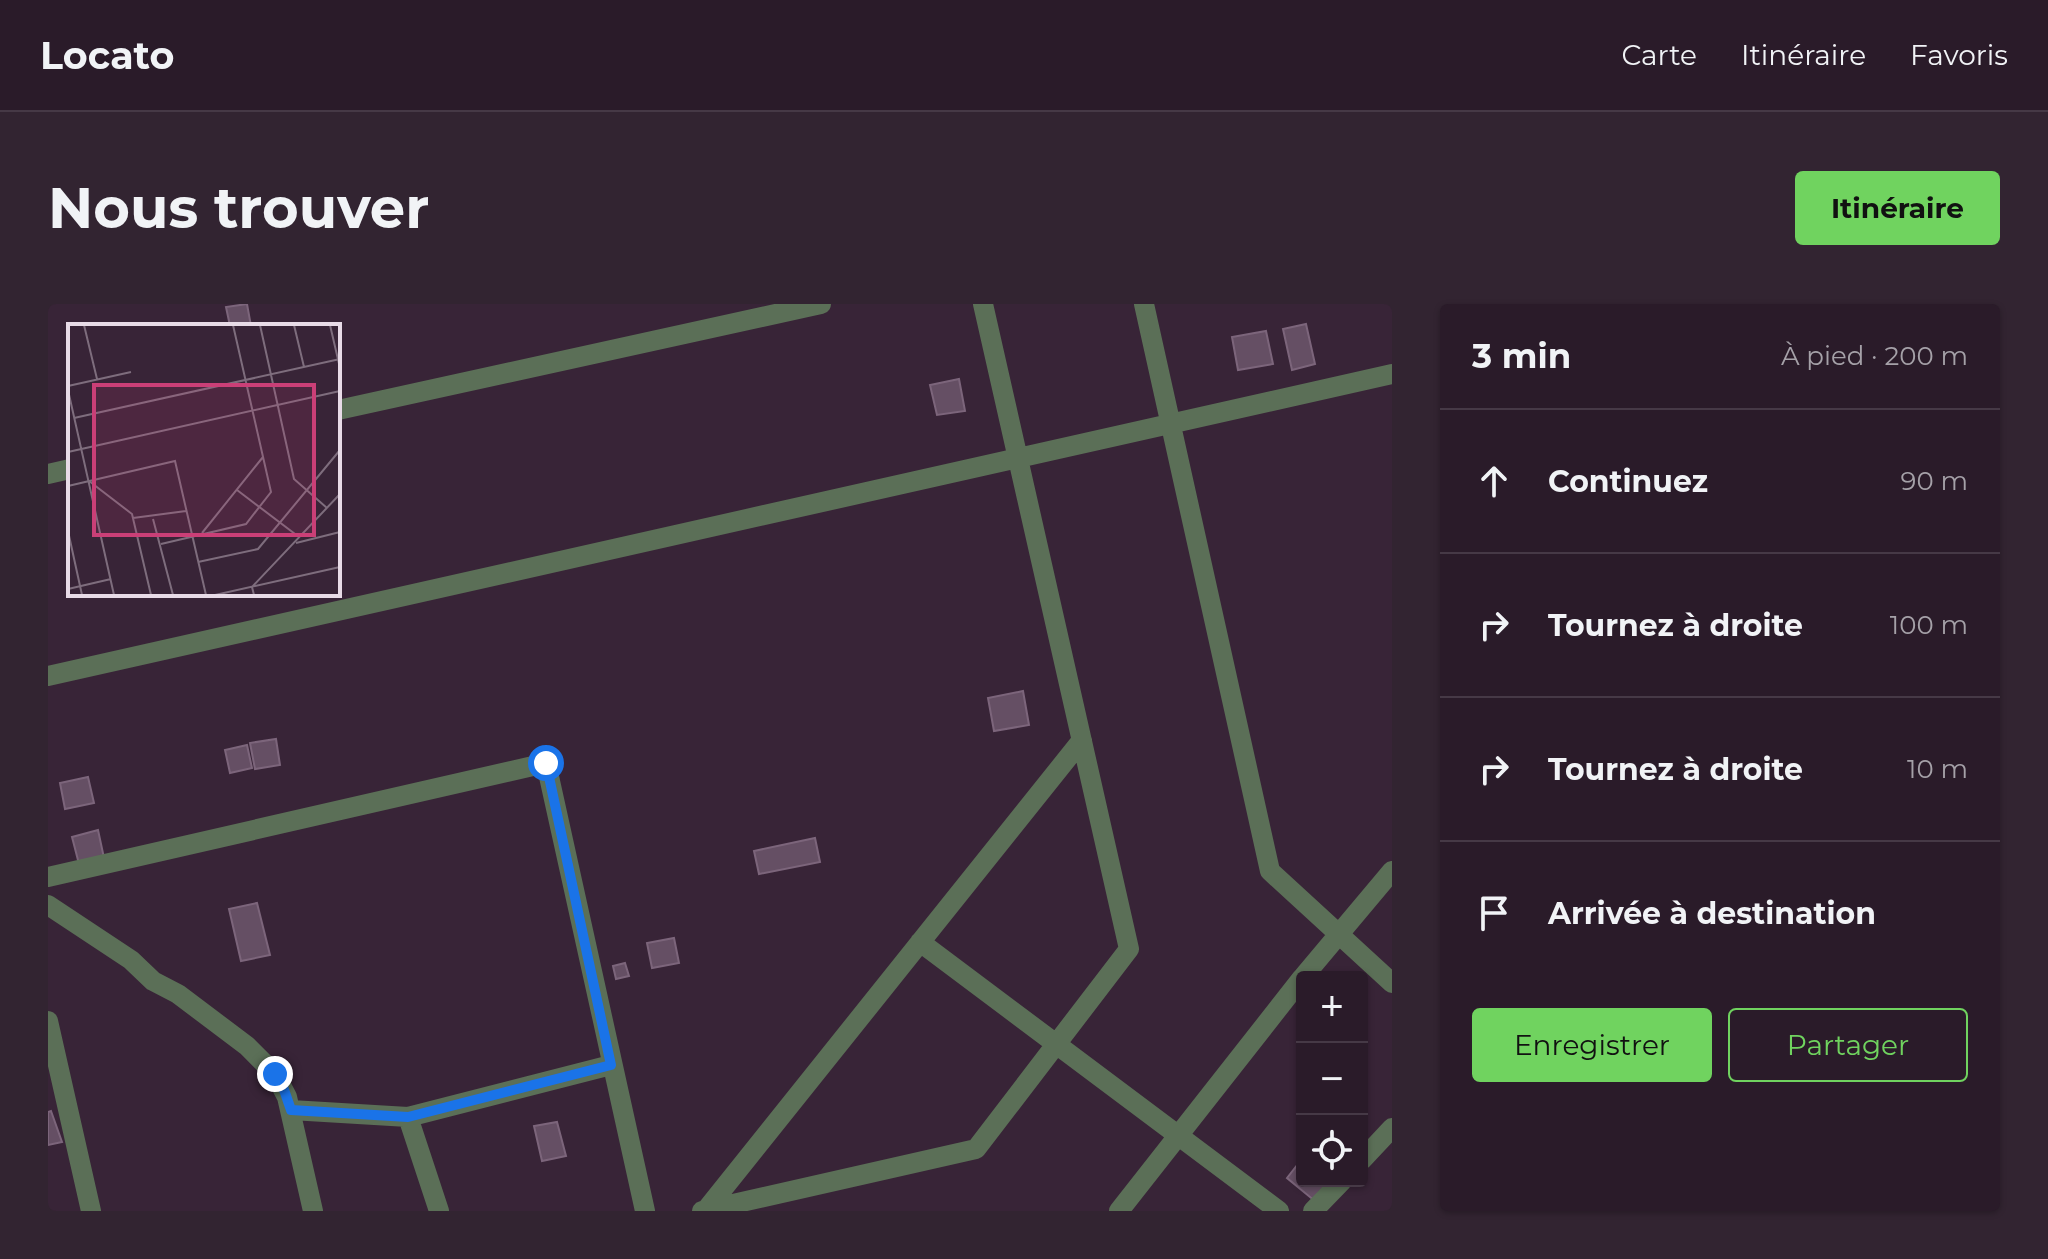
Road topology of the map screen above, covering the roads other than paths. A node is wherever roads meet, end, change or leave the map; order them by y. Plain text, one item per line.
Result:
1 (821, 304) edge
2 (983, 304) edge
3 (1144, 304) edge
4 (1392, 374) edge
5 (340, 410) edge
6 (1171, 424) junction
7 (1018, 458) junction
8 (68, 469) edge
9 (48, 474) edge
10 (48, 676) edge
11 (1082, 740) junction
12 (1392, 871) edge
13 (48, 877) edge
14 (48, 905) edge
15 (1338, 933) junction
16 (920, 942) junction
17 (1308, 971) edge
18 (1392, 983) edge
19 (1296, 986) edge
20 (48, 1021) edge
21 (1056, 1044) junction
22 (611, 1065) junction
23 (291, 1110) junction
24 (408, 1117) junction
25 (1392, 1128) edge
26 (1178, 1135) junction
27 (1368, 1154) edge
28 (1336, 1187) edge
29 (704, 1210) edge
30 (91, 1211) edge
31 (313, 1211) edge
32 (439, 1211) edge
33 (645, 1211) edge
34 (1119, 1211) edge
35 (1279, 1211) edge
36 (1313, 1211) edge

1 - 5 street
2 - 7 street
3 - 6 street
4 - 6 street
6 - 7 street
6 - 15 street
7 - 10 street
7 - 11 street
8 - 9 street
11 - 16 street
11 - 21 street
12 - 15 street
13 - 22 street
14 - 23 street
15 - 17 street
15 - 18 street
16 - 21 street
16 - 29 street
19 - 26 street
20 - 30 street
21 - 26 street
21 - 29 street
22 - 24 street
22 - 33 street
23 - 24 street
23 - 31 street
24 - 32 street
25 - 27 street
26 - 34 street
26 - 35 street
28 - 36 street

